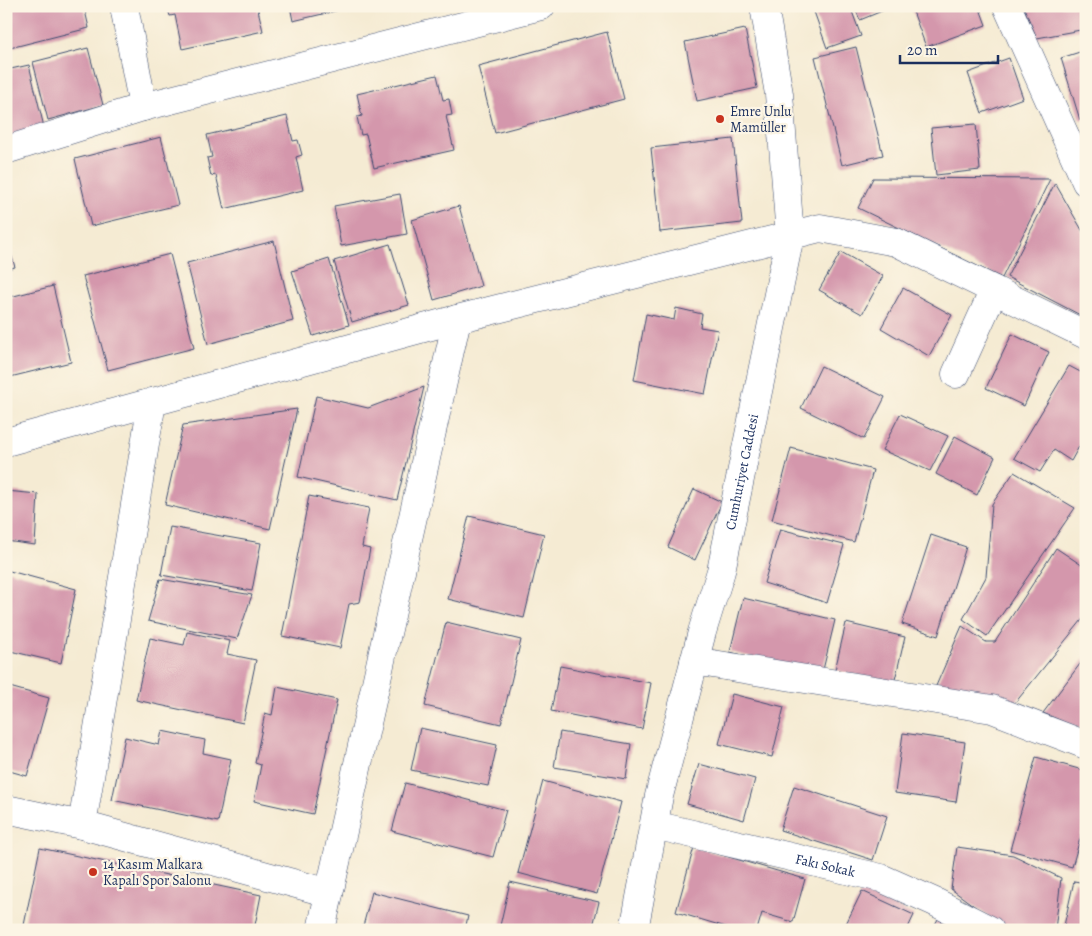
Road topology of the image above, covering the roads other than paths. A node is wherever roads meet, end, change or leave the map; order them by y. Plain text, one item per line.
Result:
1 (124, 6) edge
2 (541, 6) edge
3 (764, 6) edge
4 (1007, 6) edge
5 (142, 107) junction
6 (6, 150) edge
7 (1086, 182) edge
8 (790, 236) junction
9 (994, 290) junction
10 (457, 319) junction
11 (1086, 336) edge
12 (956, 374) dead end
13 (152, 402) junction
14 (6, 442) edge
15 (694, 661) junction
16 (1086, 745) edge
17 (6, 809) edge
18 (82, 825) junction
19 (654, 825) junction
20 (329, 893) junction
21 (321, 930) edge
22 (634, 930) edge
23 (990, 930) edge

1 - 5 street
2 - 5 street
3 - 8 street, Cumhuriyet Caddesi
4 - 7 street
5 - 6 street
8 - 9 street
8 - 10 street
8 - 15 street, Cumhuriyet Caddesi
9 - 11 street
9 - 12 street
10 - 13 street
10 - 20 street
13 - 14 street
13 - 18 street
15 - 16 street
15 - 19 street, Cumhuriyet Caddesi
17 - 18 street
18 - 20 street
19 - 22 street, Cumhuriyet Caddesi
19 - 23 street, Fakı Sokak
20 - 21 street

